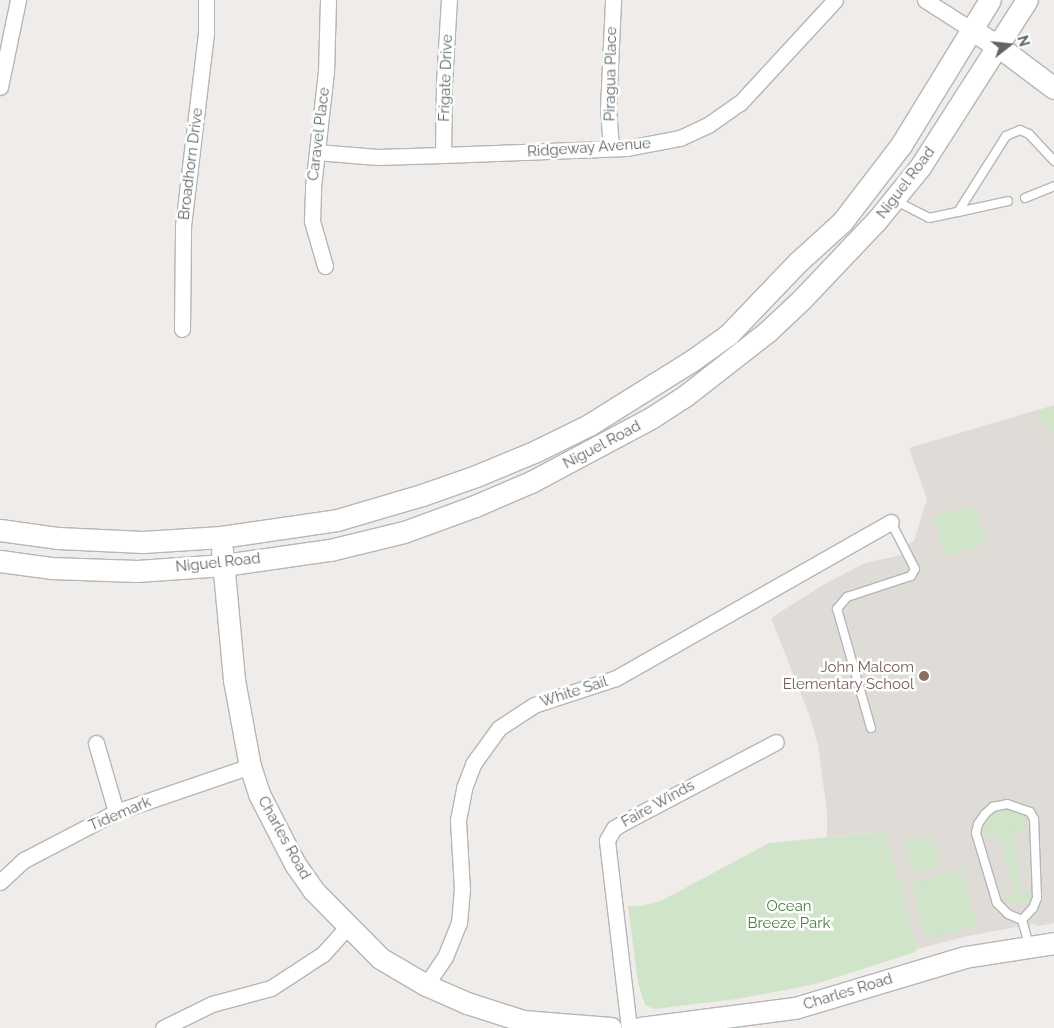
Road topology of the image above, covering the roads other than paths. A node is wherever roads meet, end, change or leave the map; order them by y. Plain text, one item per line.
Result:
1 (18, 0) edge
2 (206, 0) edge
3 (328, 0) edge
4 (450, 0) edge
5 (613, 0) edge
6 (834, 0) edge
7 (924, 0) edge
8 (990, 0) edge
9 (1027, 0) edge
10 (972, 30) junction
11 (998, 46) junction
12 (0, 87) edge
13 (1054, 88) edge
14 (612, 148) junction
15 (318, 152) junction
16 (443, 155) junction
17 (1054, 160) edge
18 (1054, 186) edge
19 (1026, 198) dead end
20 (894, 200) junction
21 (1008, 201) dead end
22 (958, 212) junction
23 (324, 266) dead end
24 (182, 329) dead end
25 (891, 522) joint
26 (0, 530) edge
27 (221, 537) junction
28 (0, 561) edge
29 (224, 564) junction
30 (871, 728) dead end
31 (776, 742) dead end
32 (96, 743) dead end
33 (250, 766) junction
34 (116, 812) junction
35 (0, 882) edge
36 (1022, 920) junction
37 (348, 926) junction
38 (1054, 942) edge
39 (1029, 947) junction
40 (426, 985) junction
41 (522, 1025) edge
42 (163, 1028) edge
43 (611, 1028) edge
44 (629, 1028) edge
45 (640, 1028) edge

1 - 12 street
2 - 24 street, Broadhorn Drive
3 - 15 street, Caravel Place
4 - 16 street, Frigate Drive
5 - 14 street, Piragua Place
6 - 14 street, Ridgeway Avenue
7 - 10 street
8 - 10 main road, Niguel Road
9 - 11 main road, Niguel Road
10 - 11 main road
10 - 27 main road, Niguel Road
11 - 13 main road
11 - 20 main road, Niguel Road
14 - 16 street, Ridgeway Avenue
15 - 16 street, Ridgeway Avenue
15 - 23 street, Caravel Place
17 - 22 lane
18 - 19 lane
20 - 22 lane
20 - 29 main road, Niguel Road
21 - 22 lane
25 - 30 lane
25 - 40 street, White Sail
26 - 27 main road, Niguel Road
27 - 29 main road, Charles Road
28 - 29 main road, Niguel Road
29 - 33 main road, Charles Road
31 - 44 street, Faire Winds
32 - 34 street
33 - 34 street, Tidemark
33 - 37 main road, Charles Road
34 - 35 street, Tidemark
36 - 36 lane
36 - 39 lane
37 - 40 main road, Charles Road
37 - 42 street
38 - 39 main road, Charles Road
39 - 45 main road, Charles Road
40 - 41 main road, Charles Road
41 - 43 main road, Charles Road

